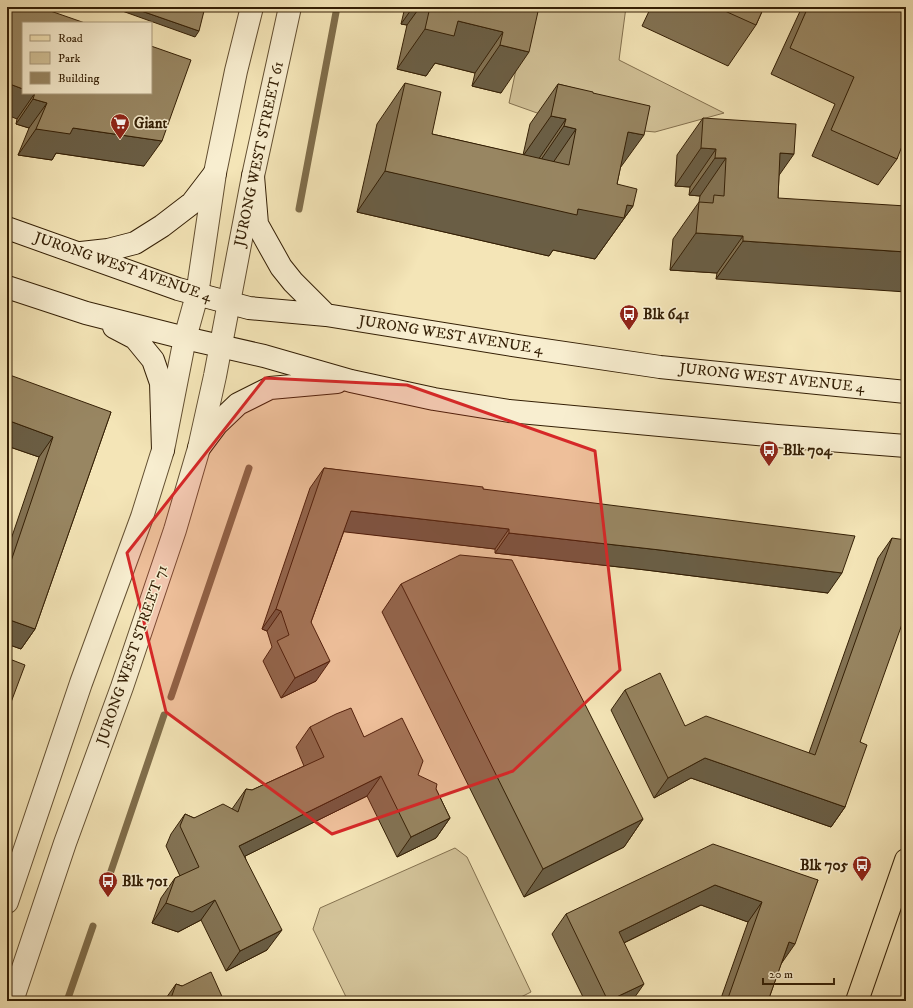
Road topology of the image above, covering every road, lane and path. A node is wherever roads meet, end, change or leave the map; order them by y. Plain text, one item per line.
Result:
1 (252, 7) edge
2 (290, 7) edge
3 (215, 173) junction
4 (253, 176) junction
5 (7, 228) edge
6 (78, 253) junction
7 (7, 287) edge
8 (197, 295) junction
9 (229, 302) junction
10 (86, 313) junction
11 (326, 315) junction
12 (185, 338) junction
13 (220, 346) junction
14 (351, 381) junction
15 (906, 392) edge
16 (906, 446) edge
17 (199, 448) junction
18 (163, 450) junction
19 (906, 860) edge
20 (7, 902) edge
21 (12, 1001) edge
22 (857, 1001) edge

1 - 3 main road
2 - 4 main road, JURONG WEST STREET 61
3 - 6 main road
3 - 8 main road
4 - 9 main road, JURONG WEST STREET 61
4 - 11 main road
5 - 6 main road, JURONG WEST AVENUE 4
6 - 8 main road, JURONG WEST AVENUE 4
7 - 10 main road
8 - 9 main road, JURONG WEST AVENUE 4
8 - 12 main road
9 - 11 main road, JURONG WEST AVENUE 4
9 - 13 main road, JURONG WEST STREET 71
10 - 12 main road
10 - 18 main road
11 - 15 main road, JURONG WEST AVENUE 4
12 - 13 main road
12 - 18 main road
13 - 14 main road
13 - 17 main road, JURONG WEST STREET 71
14 - 16 main road
14 - 17 main road
17 - 21 main road, JURONG WEST STREET 71
18 - 20 main road
19 - 22 main road

